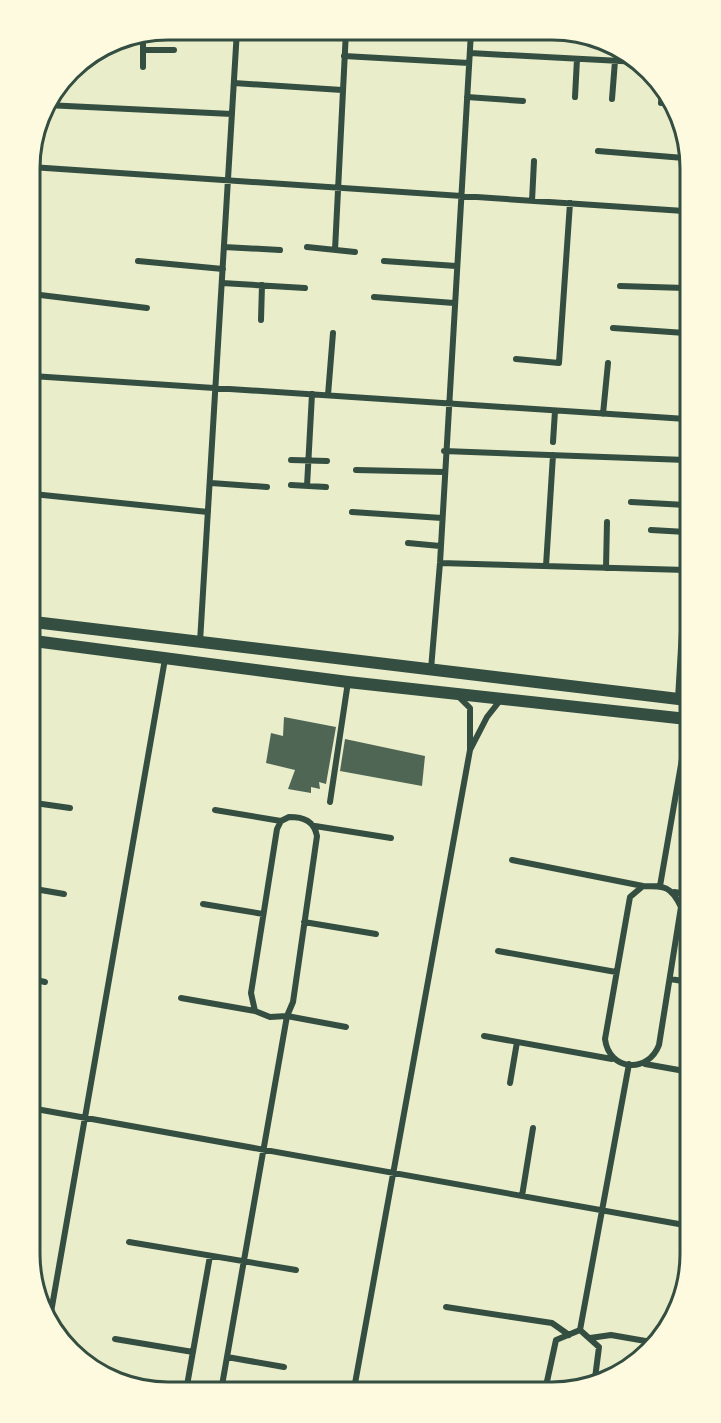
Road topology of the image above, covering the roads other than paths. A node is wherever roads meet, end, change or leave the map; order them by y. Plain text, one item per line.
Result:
1 (236, 40) edge
2 (346, 40) edge
3 (471, 40) edge
4 (143, 43) edge
5 (143, 50) junction
6 (174, 50) dead end
7 (470, 53) junction
8 (345, 56) junction
9 (577, 59) junction
10 (615, 61) junction
11 (623, 61) edge
12 (469, 63) junction
13 (143, 67) dead end
14 (234, 83) junction
15 (342, 90) junction
16 (467, 97) junction
17 (575, 97) dead end
18 (612, 99) dead end
19 (523, 101) dead end
20 (57, 106) edge
21 (232, 114) junction
22 (598, 151) dead end
23 (680, 158) edge
24 (534, 161) dead end
25 (41, 168) edge
26 (228, 180) junction
27 (336, 188) junction
28 (461, 196) junction
29 (532, 201) junction
30 (570, 203) junction
31 (681, 211) edge
32 (224, 247) junction
33 (307, 247) dead end
34 (280, 250) dead end
35 (334, 250) junction
36 (356, 252) dead end
37 (138, 261) dead end
38 (384, 261) dead end
39 (456, 266) junction
40 (223, 269) junction
41 (222, 283) junction
42 (262, 285) junction
43 (620, 286) dead end
44 (305, 288) dead end
45 (681, 288) edge
46 (41, 295) edge
47 (374, 297) dead end
48 (454, 303) junction
49 (147, 308) dead end
50 (261, 320) dead end
51 (613, 328) dead end
52 (333, 333) dead end
53 (681, 333) edge
54 (516, 360) dead end
55 (608, 363) dead end
56 (41, 377) edge
57 (216, 388) junction
58 (312, 394) junction
59 (328, 395) junction
60 (448, 403) junction
61 (555, 411) junction
62 (603, 414) junction
63 (681, 419) edge
64 (553, 442) dead end
65 (444, 451) junction
66 (553, 455) junction
67 (291, 460) dead end
68 (681, 460) edge
69 (308, 461) junction
70 (327, 461) dead end
71 (356, 470) dead end
72 (444, 472) junction
73 (211, 483) junction
74 (291, 485) dead end
75 (308, 486) junction
76 (267, 487) dead end
77 (326, 488) dead end
78 (41, 496) edge
79 (631, 502) dead end
80 (681, 505) edge
81 (208, 512) junction
82 (352, 512) dead end
83 (442, 518) junction
84 (607, 522) dead end
85 (651, 530) dead end
86 (681, 532) edge
87 (408, 543) dead end
88 (441, 546) junction
89 (440, 563) junction
90 (546, 566) junction
91 (606, 568) junction
92 (681, 570) edge
93 (41, 623) edge
94 (41, 642) edge
95 (200, 642) junction
96 (165, 659) junction
97 (431, 669) junction
98 (348, 682) junction
99 (429, 690) junction
100 (455, 693) junction
101 (502, 698) junction
102 (681, 700) edge
103 (680, 718) edge
104 (470, 750) junction
105 (680, 768) edge
106 (330, 802) dead end
107 (40, 804) edge
108 (70, 808) dead end
109 (215, 810) dead end
110 (281, 821) junction
111 (315, 826) junction
112 (391, 838) dead end
113 (512, 860) dead end
114 (643, 886) junction
115 (660, 886) junction
116 (40, 890) edge
117 (674, 892) junction
118 (680, 893) edge
119 (64, 894) dead end
120 (203, 904) dead end
121 (680, 906) edge
122 (680, 911) edge
123 (263, 914) junction
124 (304, 922) junction
125 (376, 934) dead end
126 (498, 951) dead end
127 (616, 972) junction
128 (670, 979) junction
129 (40, 981) edge
130 (680, 981) edge
131 (45, 982) dead end
132 (181, 998) dead end
133 (255, 1011) junction
134 (287, 1016) junction
135 (346, 1028) dead end
136 (484, 1036) dead end
137 (517, 1042) junction
138 (612, 1059) junction
139 (629, 1064) junction
140 (644, 1064) junction
141 (680, 1070) edge
142 (510, 1083) dead end
143 (40, 1110) edge
144 (85, 1118) junction
145 (533, 1128) dead end
146 (265, 1150) junction
147 (393, 1173) junction
148 (522, 1196) junction
149 (602, 1210) junction
150 (680, 1224) edge
151 (129, 1242) dead end
152 (210, 1256) junction
153 (243, 1261) junction
154 (296, 1270) dead end
155 (52, 1307) edge
156 (446, 1307) dead end
157 (580, 1330) junction
158 (569, 1335) junction
159 (591, 1338) junction
160 (115, 1339) dead end
161 (646, 1341) edge
162 (193, 1352) junction
163 (227, 1357) junction
164 (284, 1367) dead end
165 (595, 1375) edge
166 (188, 1382) edge
167 (223, 1382) edge
168 (355, 1382) edge
169 (547, 1382) edge

1 - 14 street
2 - 8 street
3 - 7 street
4 - 5 street
5 - 6 street
5 - 13 street
7 - 9 street
7 - 12 street
8 - 12 street
8 - 15 street
9 - 10 street
9 - 17 street
10 - 11 street
10 - 18 street
12 - 16 street
14 - 15 street
14 - 21 street
15 - 27 street
16 - 19 street
16 - 28 street
20 - 21 street
21 - 26 street
22 - 23 street
24 - 29 street
25 - 26 street
26 - 27 street
26 - 32 street
27 - 28 street
27 - 35 street
28 - 29 street
28 - 39 street
29 - 30 street
30 - 31 street
30 - 54 street
32 - 34 street
32 - 40 street
33 - 35 street
35 - 36 street
37 - 40 street
38 - 39 street
39 - 48 street
40 - 41 street
41 - 42 street
41 - 57 street
42 - 44 street
42 - 50 street
43 - 45 street
46 - 49 street
47 - 48 street
48 - 60 street
51 - 53 street
52 - 59 street
55 - 62 street
56 - 57 street
57 - 58 street
57 - 73 street
58 - 59 street
58 - 69 street
59 - 60 street
60 - 61 street
60 - 65 street
61 - 62 street
61 - 64 street
62 - 63 street
65 - 66 street
65 - 72 street
66 - 68 street
66 - 90 street
67 - 69 street
69 - 70 street
69 - 75 street
71 - 72 street
72 - 83 street
73 - 76 street
73 - 81 street
74 - 75 street
75 - 77 street
78 - 81 street
79 - 80 street
81 - 95 street
82 - 83 street
83 - 88 street
84 - 91 street
85 - 86 street
87 - 88 street
88 - 89 street
89 - 90 street
89 - 97 street
90 - 91 street
91 - 92 street
93 - 95 main road
94 - 96 main road
95 - 97 main road
96 - 98 main road
96 - 144 street
97 - 99 main road
97 - 102 main road
98 - 99 main road
98 - 106 street
99 - 100 main road
100 - 101 main road
100 - 104 street
101 - 103 main road
101 - 104 street
104 - 147 street
105 - 115 street
107 - 108 street
109 - 110 street
110 - 111 street
110 - 123 street
111 - 112 street
111 - 124 street
113 - 114 street
114 - 115 street
114 - 127 street
115 - 117 street
116 - 119 street
117 - 118 street
117 - 121 street
120 - 123 street
122 - 128 street
123 - 133 street
124 - 125 street
124 - 134 street
126 - 127 street
127 - 138 street
128 - 130 street
128 - 140 street
129 - 131 street
132 - 133 street
133 - 134 street
134 - 135 street
134 - 146 street
136 - 137 street
137 - 138 street
137 - 142 street
138 - 139 street
139 - 140 street
139 - 149 street
140 - 141 street
143 - 144 street
144 - 146 street
144 - 155 street
145 - 148 street
146 - 147 street
146 - 153 street
147 - 148 street
147 - 168 street
148 - 149 street
149 - 150 street
149 - 157 street
151 - 152 street
152 - 153 street
152 - 162 street
153 - 154 street
153 - 163 street
156 - 158 street
157 - 158 street
157 - 159 street
158 - 169 street
159 - 161 street
159 - 165 street
160 - 162 street
162 - 166 street
163 - 164 street
163 - 167 street

